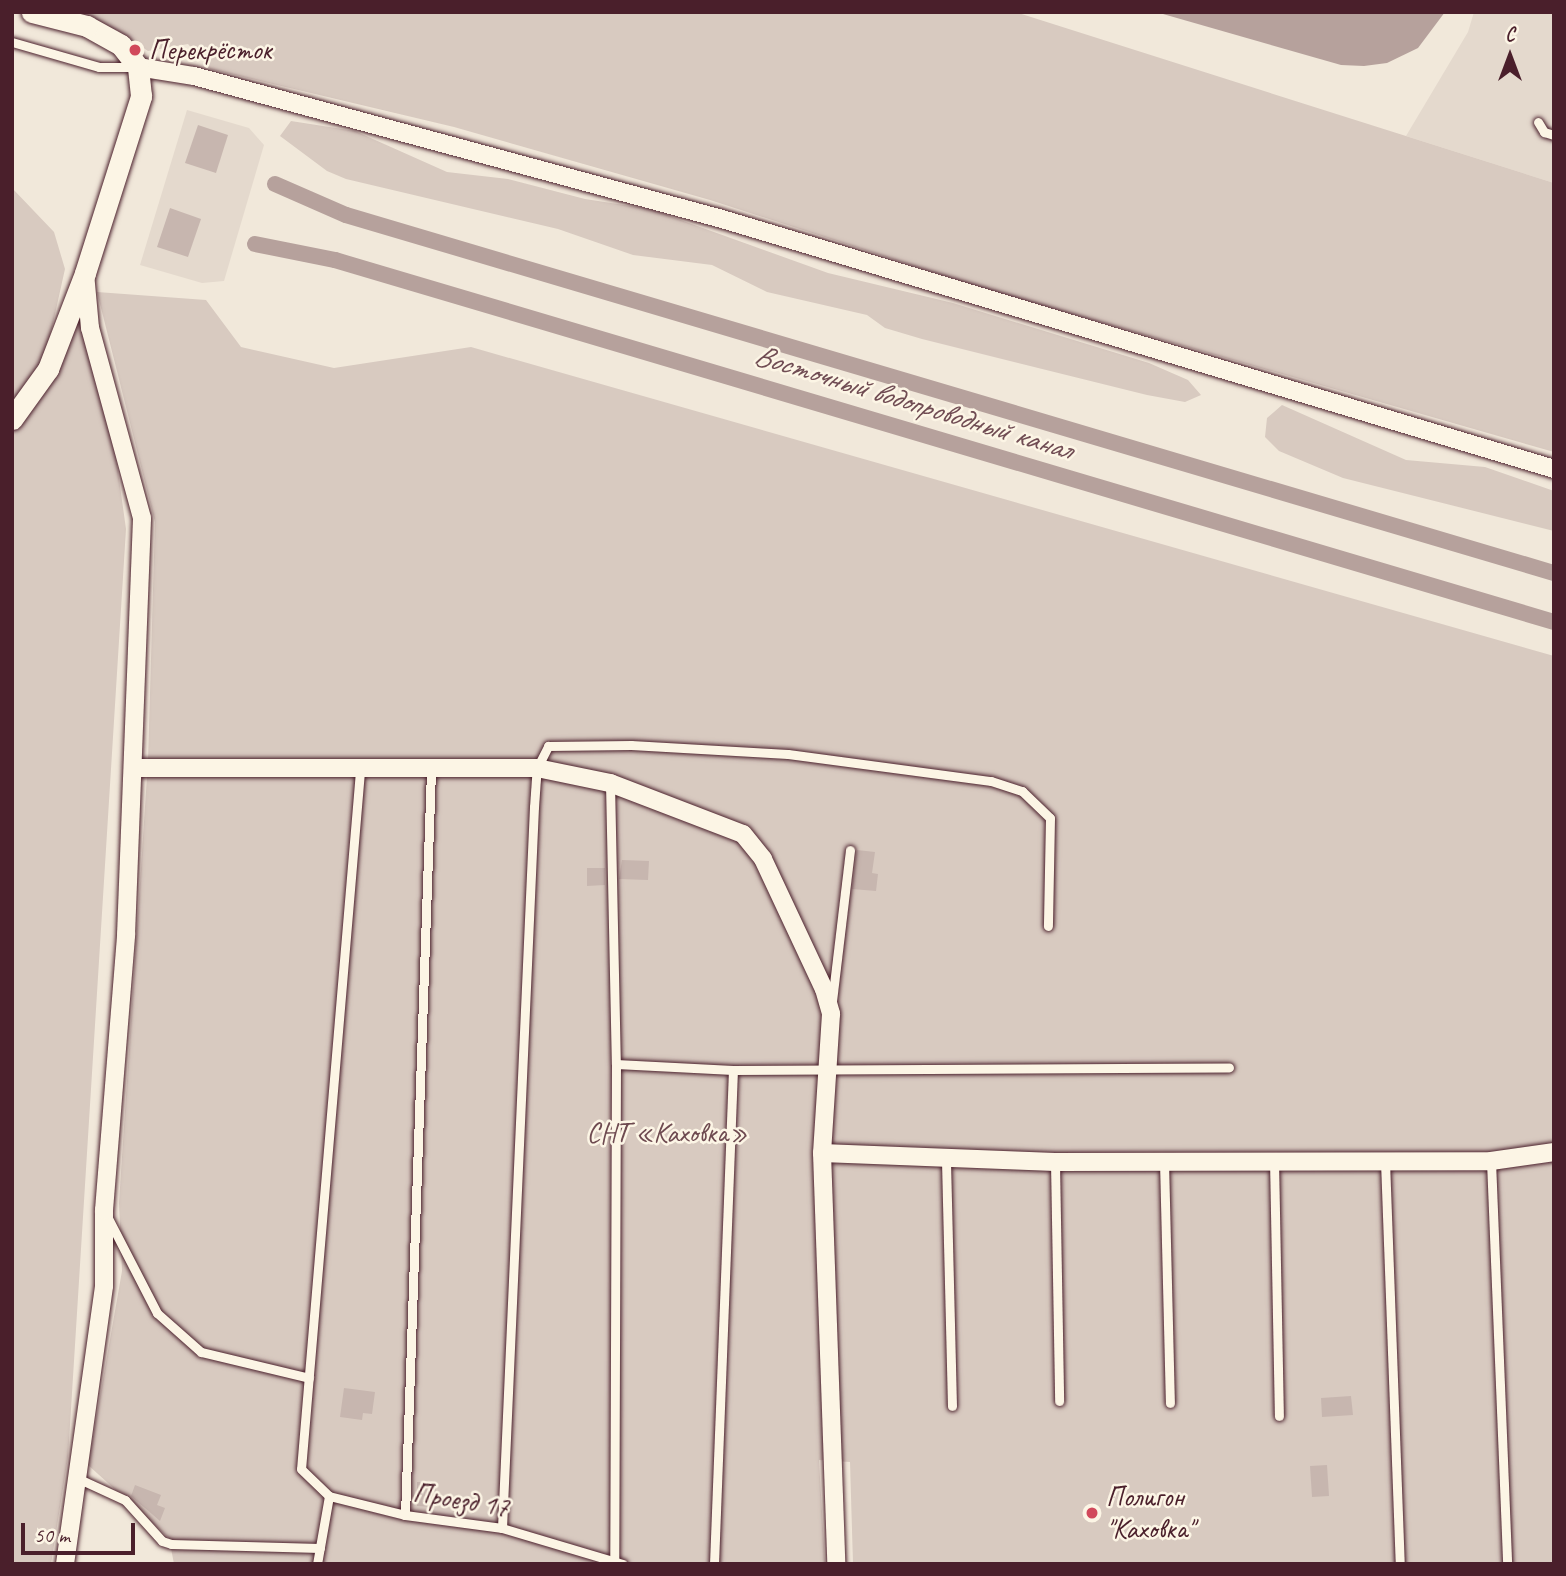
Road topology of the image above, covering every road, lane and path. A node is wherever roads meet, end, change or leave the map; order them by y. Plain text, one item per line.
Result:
1 (32, 12) edge
2 (12, 42) edge
3 (138, 67) junction
4 (1538, 122) dead end
5 (1554, 135) edge
6 (86, 273) junction
7 (12, 419) edge
8 (1554, 468) edge
9 (134, 768) junction
10 (537, 768) junction
11 (431, 770) junction
12 (360, 771) junction
13 (610, 783) junction
14 (850, 850) dead end
15 (1048, 926) dead end
16 (831, 1014) junction
17 (617, 1064) junction
18 (1229, 1067) dead end
19 (827, 1069) junction
20 (733, 1070) junction
21 (1554, 1152) edge
22 (822, 1153) junction
23 (1274, 1159) junction
24 (946, 1161) junction
25 (1164, 1161) junction
26 (1385, 1161) junction
27 (1491, 1161) junction
28 (1055, 1162) junction
29 (104, 1210) junction
30 (309, 1378) junction
31 (1059, 1401) dead end
32 (1170, 1403) dead end
33 (952, 1406) dead end
34 (1279, 1416) dead end
35 (77, 1478) junction
36 (329, 1496) junction
37 (405, 1515) junction
38 (502, 1528) junction
39 (320, 1548) junction
40 (618, 1562) edge
41 (65, 1564) edge
42 (317, 1564) edge
43 (714, 1564) edge
44 (836, 1564) edge
45 (1400, 1564) edge
46 (1507, 1564) edge

1 - 3 street
2 - 3 lane
3 - 6 street
3 - 8 street
4 - 5 lane
6 - 7 street
6 - 9 street
9 - 12 street
9 - 29 street
10 - 11 street
10 - 13 street
10 - 15 lane
10 - 38 lane
11 - 12 street
11 - 37 lane
12 - 30 lane
13 - 16 street
13 - 17 lane
14 - 16 lane
16 - 19 street
17 - 20 lane
17 - 40 lane
18 - 19 lane
19 - 20 lane
19 - 22 street
20 - 43 lane
21 - 27 street
22 - 24 street
22 - 44 street
23 - 25 street
23 - 26 street
23 - 34 lane
24 - 28 street
24 - 33 lane
25 - 28 street
25 - 32 lane
26 - 27 street
26 - 45 lane
27 - 46 lane
28 - 31 lane
29 - 30 lane
29 - 35 street
30 - 36 lane, Проезд 17
35 - 39 lane
35 - 41 street
36 - 37 lane, Проезд 17
36 - 39 lane
37 - 38 lane, Проезд 17
38 - 40 lane, Проезд 17
39 - 42 lane

